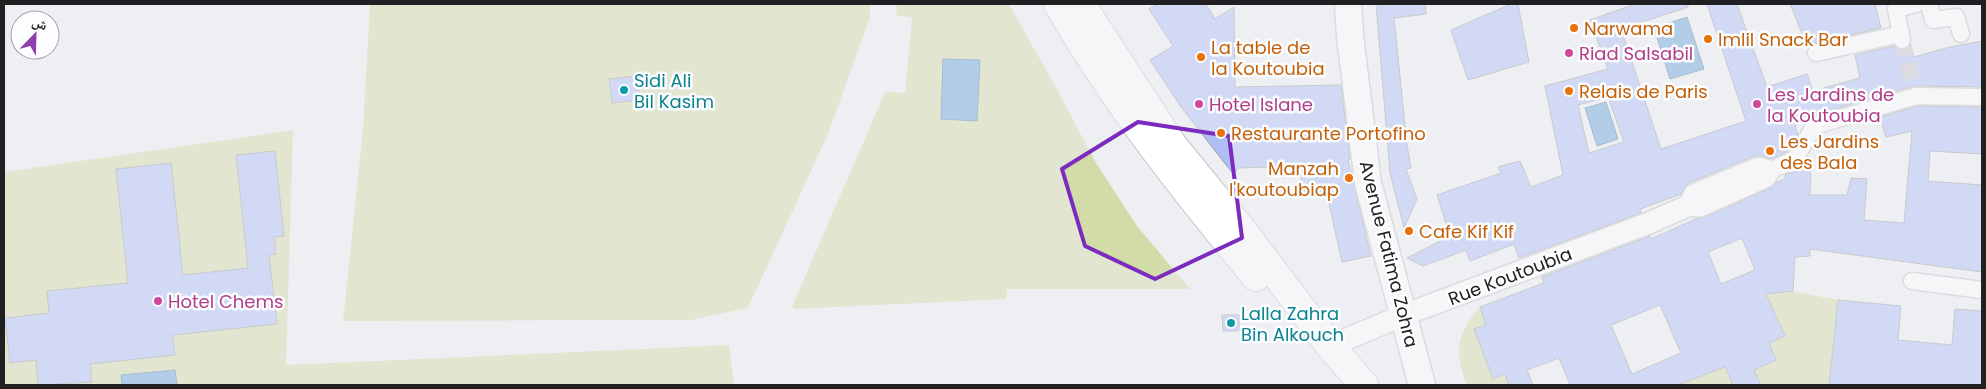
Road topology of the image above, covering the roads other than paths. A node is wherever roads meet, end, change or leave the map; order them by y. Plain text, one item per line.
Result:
1 (1058, 4) edge
2 (1081, 4) edge
3 (1348, 4) edge
4 (1916, 4) edge
5 (1928, 4) edge
6 (1960, 34) dead end
7 (1816, 53) dead end
8 (1982, 97) edge
9 (1770, 171) joint
10 (1912, 281) dead end
11 (1982, 290) edge
12 (1404, 315) junction
13 (1330, 346) junction
14 (1339, 385) edge
15 (1364, 385) edge
16 (1422, 385) edge

1 - 14 main road
2 - 13 main road
3 - 12 street, Avenue Fatima Zohra
4 - 7 street
5 - 6 street
8 - 9 street, Rue Koutoubia
9 - 12 street, Rue Koutoubia
10 - 11 street
12 - 13 street, Rue Koutoubia
12 - 16 street, Avenue Fatima Zohra
13 - 15 main road

